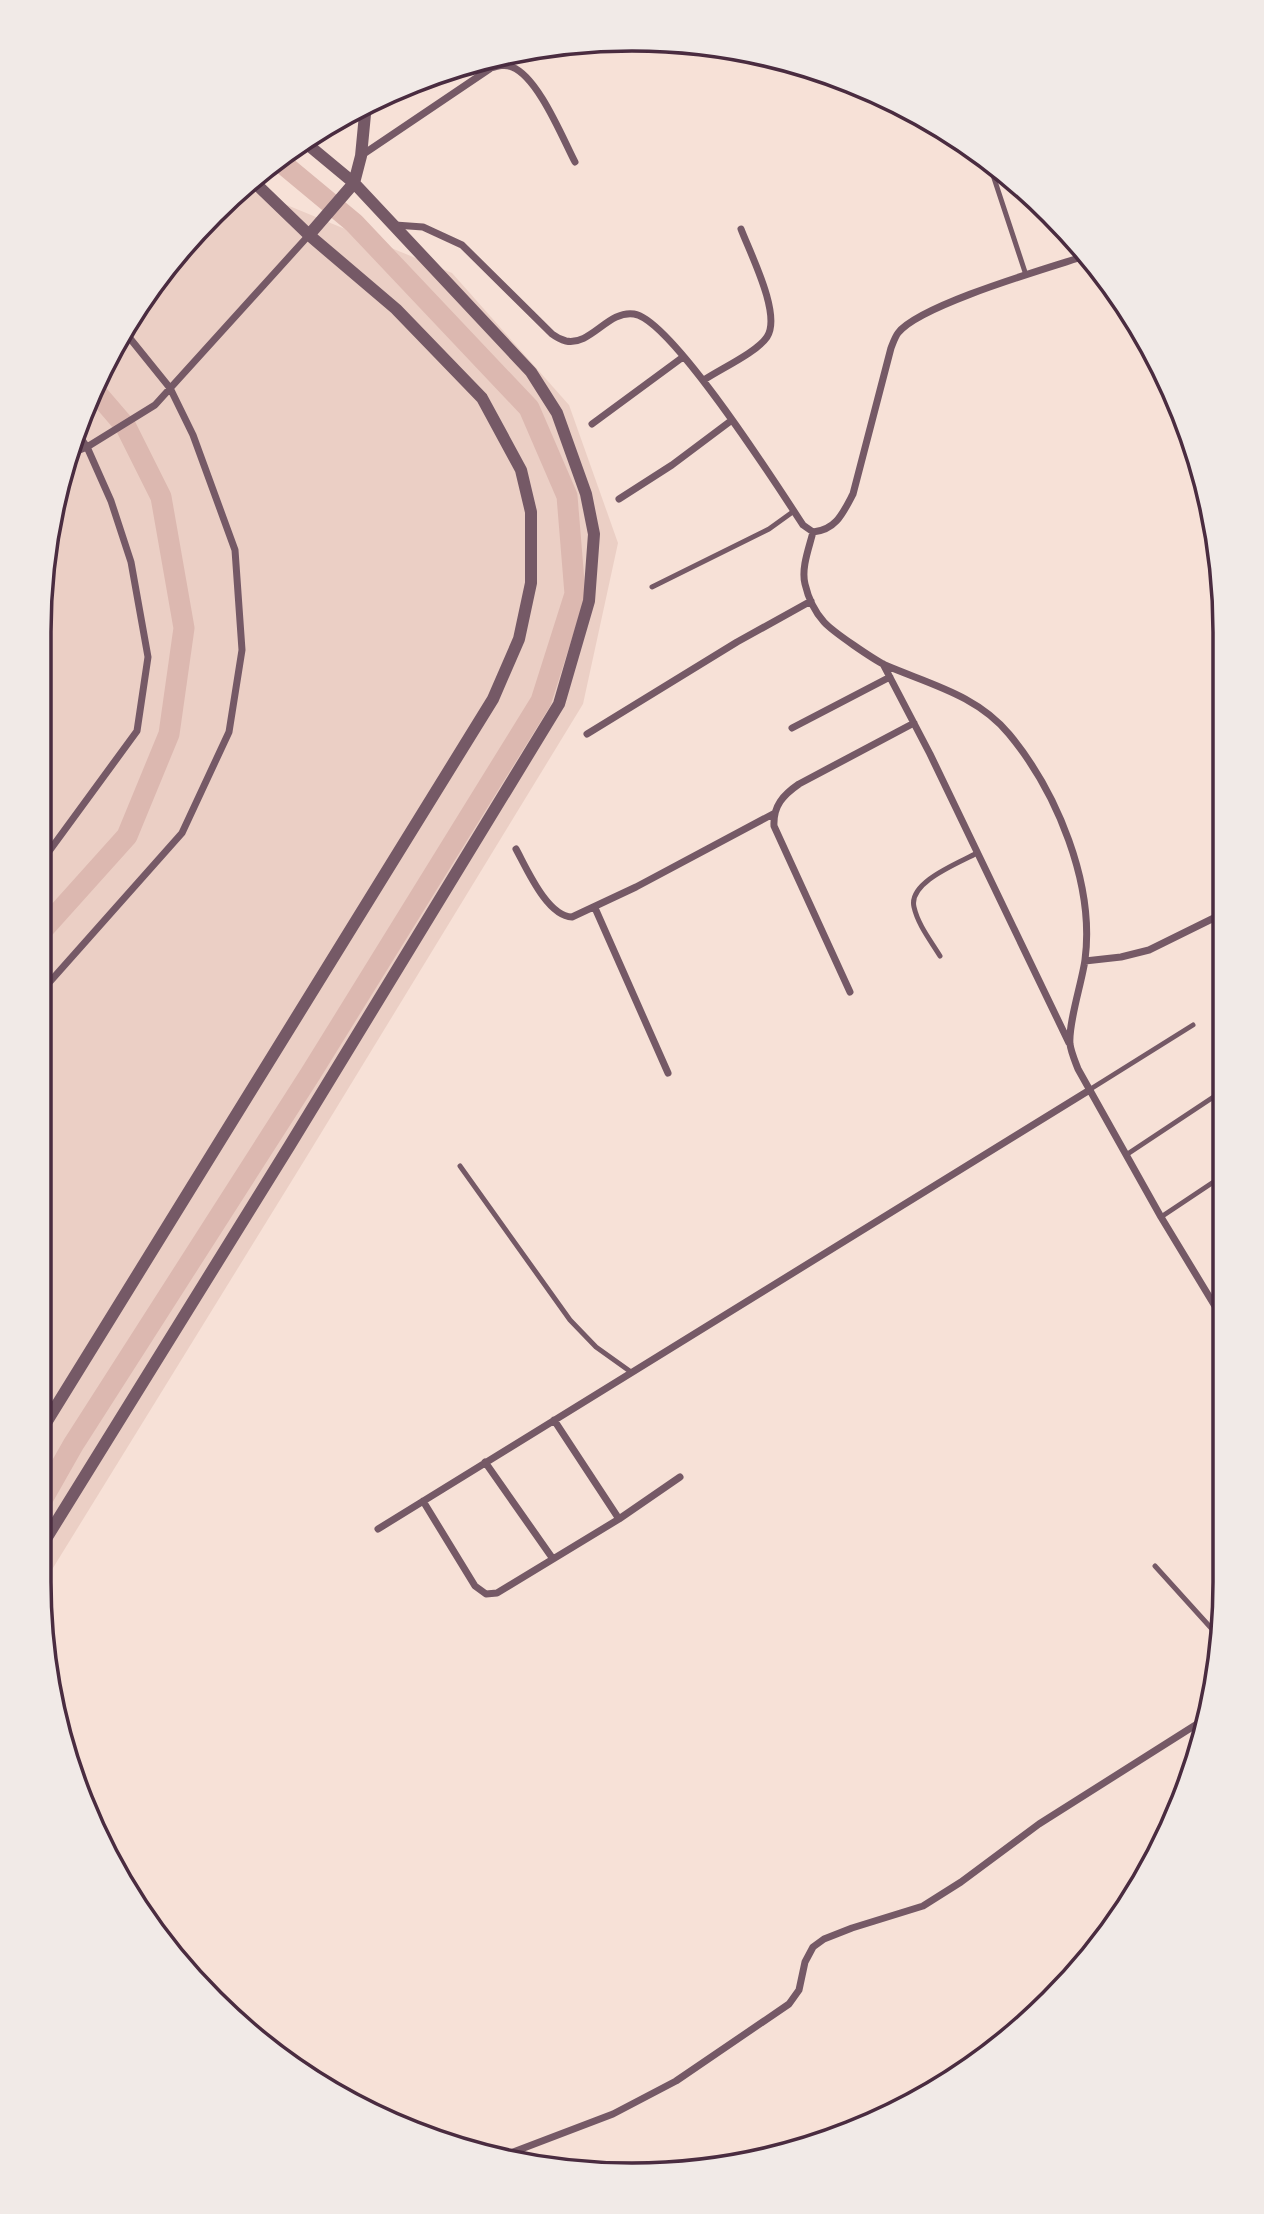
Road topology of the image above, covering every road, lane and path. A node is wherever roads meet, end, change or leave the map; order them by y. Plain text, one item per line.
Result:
1 (505, 65) edge
2 (489, 69) edge
3 (365, 116) edge
4 (310, 148) edge
5 (361, 156) junction
6 (575, 162) dead end
7 (994, 177) edge
8 (259, 186) edge
9 (349, 188) junction
10 (391, 225) junction
11 (741, 229) dead end
12 (312, 232) junction
13 (1077, 259) edge
14 (1026, 275) junction
15 (130, 339) edge
16 (683, 357) junction
17 (704, 380) junction
18 (170, 388) junction
19 (732, 420) junction
20 (592, 424) dead end
21 (83, 442) edge
22 (87, 447) junction
23 (81, 449) edge
24 (619, 499) dead end
25 (794, 511) junction
26 (813, 532) junction
27 (652, 587) dead end
28 (811, 601) junction
29 (882, 663) junction
30 (890, 677) junction
31 (914, 723) junction
32 (792, 729) dead end
33 (587, 734) dead end
34 (773, 814) junction
35 (51, 849) edge
36 (516, 849) dead end
37 (977, 853) junction
38 (595, 908) junction
39 (1213, 918) edge
40 (940, 957) dead end
41 (1085, 961) junction
42 (51, 980) edge
43 (850, 992) dead end
44 (1193, 1025) dead end
45 (1069, 1043) junction
46 (668, 1073) dead end
47 (1088, 1091) junction
48 (1213, 1097) edge
49 (1126, 1155) junction
50 (460, 1166) dead end
51 (1213, 1182) edge
52 (1161, 1217) junction
53 (1213, 1303) edge
54 (631, 1372) junction
55 (51, 1414) edge
56 (554, 1420) junction
57 (485, 1462) junction
58 (680, 1476) dead end
59 (423, 1501) junction
60 (619, 1519) junction
61 (51, 1529) edge
62 (378, 1529) dead end
63 (553, 1559) junction
64 (1155, 1566) dead end
65 (1211, 1628) edge
66 (1195, 1726) edge
67 (515, 2151) edge

1 - 6 street
2 - 5 street
3 - 5 street
4 - 9 street
5 - 9 street
7 - 14 lane
8 - 12 street
9 - 10 street
9 - 12 street
10 - 16 street
10 - 61 street
11 - 17 street
12 - 18 street
12 - 55 street
13 - 14 street
14 - 26 street
15 - 18 street
16 - 17 street
16 - 20 street
17 - 19 street
18 - 22 street
18 - 42 street
19 - 24 street
19 - 25 street
21 - 22 street
22 - 23 street
22 - 35 street
25 - 26 street
25 - 27 lane
26 - 28 street
28 - 29 street
28 - 33 street
29 - 30 street
29 - 41 street
30 - 31 street
30 - 32 street
31 - 34 street
31 - 37 street
34 - 38 street
34 - 43 street
36 - 38 street
37 - 40 lane
37 - 45 street
38 - 46 street
39 - 41 street
41 - 45 street
44 - 47 lane
45 - 47 street
47 - 49 street
47 - 54 street
48 - 49 lane
49 - 52 street
50 - 54 lane
51 - 52 lane
52 - 53 street
54 - 56 street
56 - 57 street
56 - 60 street
57 - 59 street
57 - 63 street
58 - 60 street
59 - 62 street
59 - 63 street
60 - 63 street
64 - 65 lane
66 - 67 street

